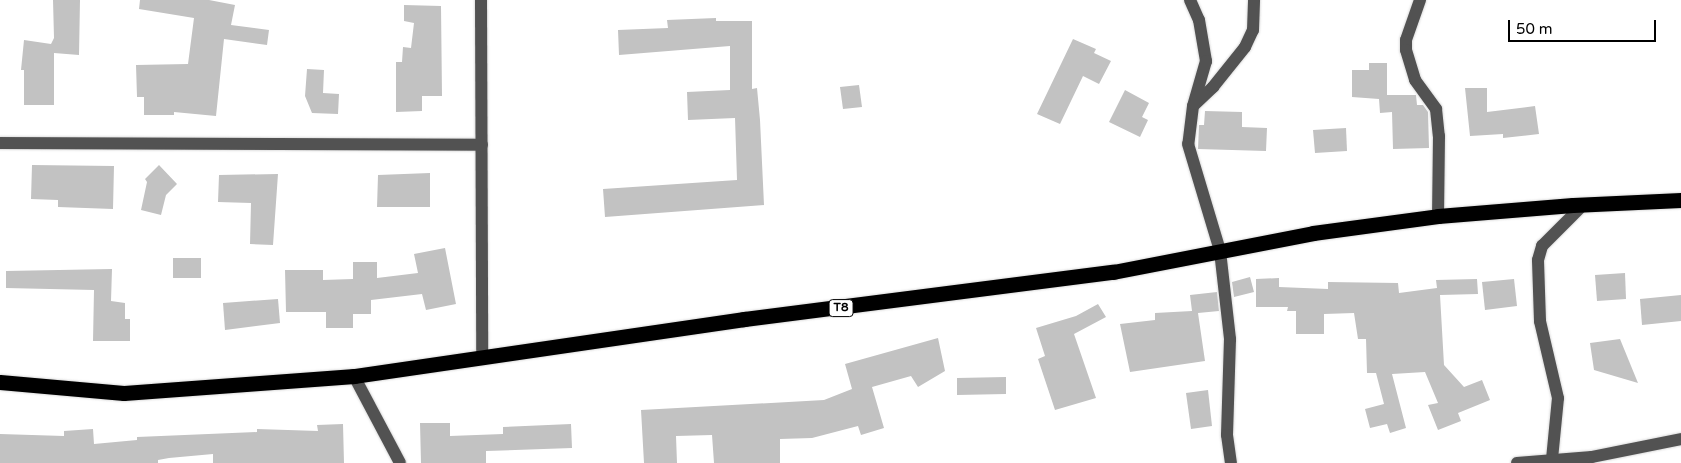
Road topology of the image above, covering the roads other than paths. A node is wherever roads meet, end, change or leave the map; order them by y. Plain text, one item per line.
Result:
1 (481, 0) edge
2 (1190, 0) edge
3 (1254, 0) edge
4 (1420, 0) edge
5 (1193, 106) junction
6 (0, 143) edge
7 (482, 144) junction
8 (1681, 200) edge
9 (1584, 204) junction
10 (1438, 216) junction
11 (1220, 252) junction
12 (482, 359) junction
13 (354, 376) junction
14 (0, 382) edge
15 (1681, 438) edge
16 (1552, 460) junction
17 (400, 463) edge
18 (1231, 463) edge
19 (1517, 463) edge

1 - 7 street
2 - 5 street
3 - 5 street
4 - 10 street
5 - 11 street
6 - 7 street
7 - 12 street
8 - 9 highway, T8
9 - 10 highway, T8
9 - 16 street
10 - 11 highway, T8
11 - 12 highway, T8
11 - 18 street
12 - 13 highway, T8
13 - 14 highway, T8
13 - 17 street
15 - 16 street
16 - 19 street

